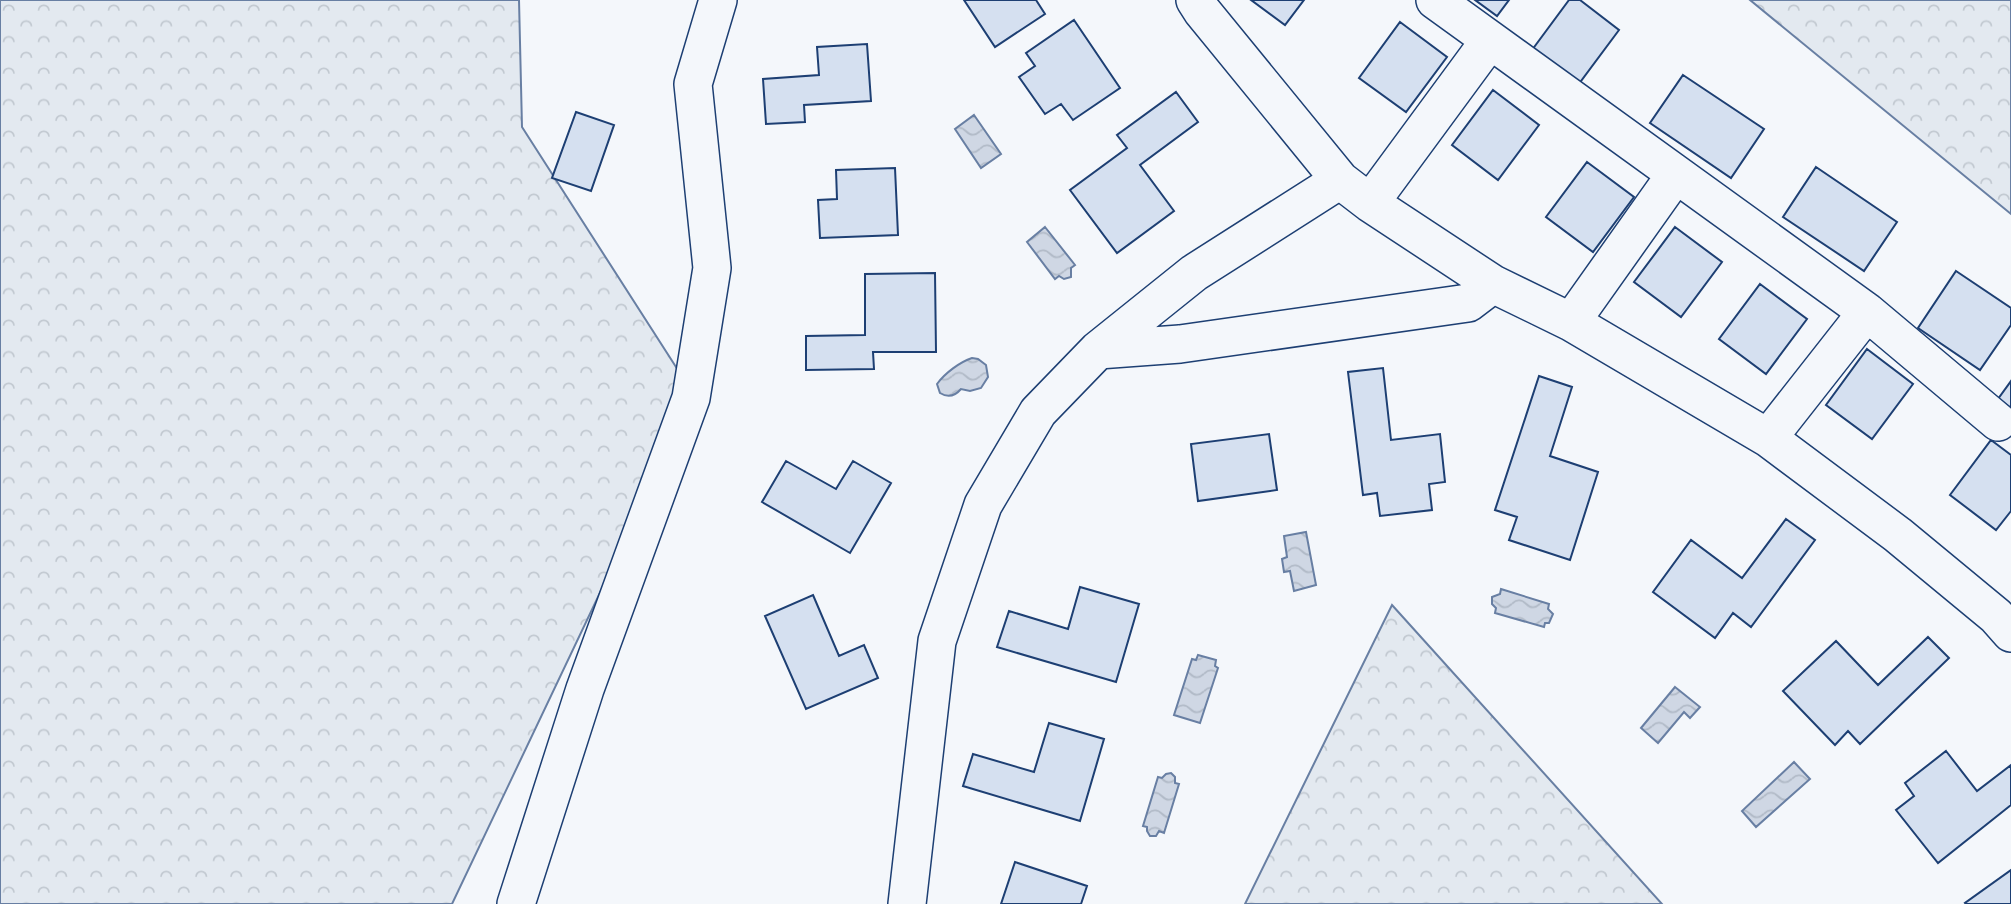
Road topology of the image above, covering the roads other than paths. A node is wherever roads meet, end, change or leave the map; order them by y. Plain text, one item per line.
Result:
1 (718, 0) edge
2 (1195, 0) edge
3 (1435, 0) edge
4 (1490, 40) junction
5 (1675, 174) junction
6 (1340, 180) junction
7 (1370, 203) junction
8 (1493, 284) junction
9 (1867, 312) junction
10 (1571, 322) junction
11 (1098, 349) junction
12 (1997, 422) dead end
13 (1768, 438) junction
14 (2006, 620) edge
15 (516, 904) edge
16 (907, 904) edge

1 - 15 street
2 - 6 street
3 - 4 street
4 - 5 street
4 - 7 street
5 - 9 street
5 - 10 street
6 - 7 street
6 - 11 street
7 - 8 street
8 - 10 street
8 - 11 street
9 - 12 street
9 - 13 street
10 - 13 street
11 - 16 street
13 - 14 street

